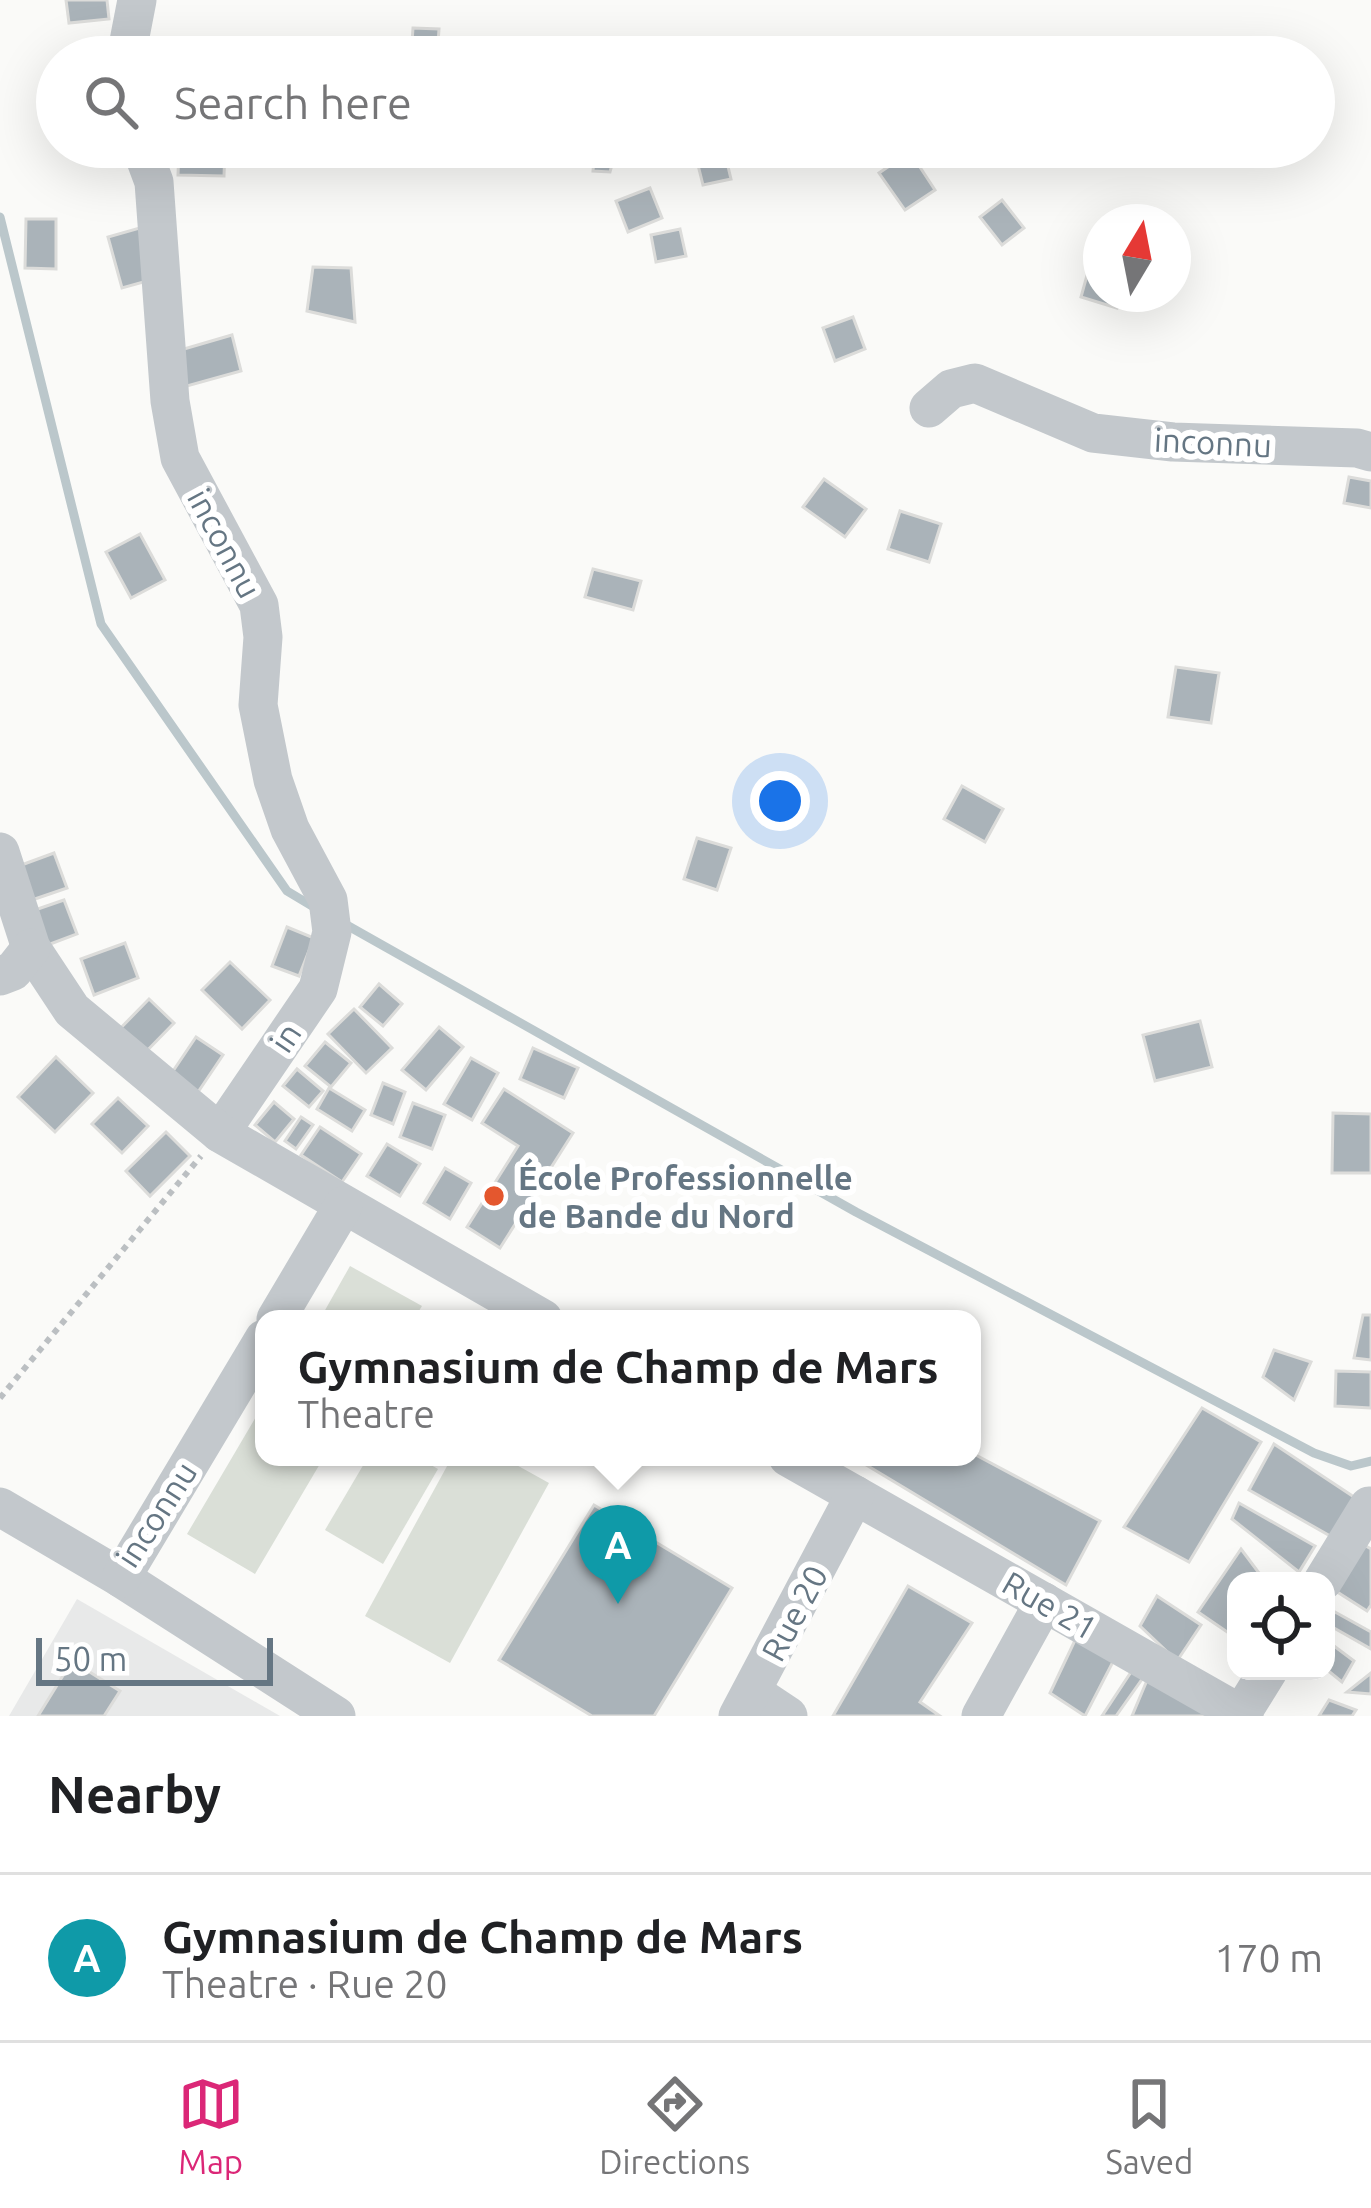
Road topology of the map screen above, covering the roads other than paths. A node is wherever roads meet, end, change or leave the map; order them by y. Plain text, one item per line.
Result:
1 (137, 0) edge
2 (130, 36) edge
3 (149, 168) edge
4 (928, 408) dead end
5 (1371, 452) edge
6 (0, 852) edge
7 (332, 932) joint
8 (32, 948) junction
9 (0, 976) edge
10 (220, 1133) junction
11 (343, 1206) junction
12 (281, 1310) edge
13 (527, 1310) edge
14 (255, 1354) edge
15 (804, 1466) edge
16 (855, 1495) junction
17 (1370, 1506) edge
18 (0, 1508) edge
19 (1329, 1572) edge
20 (121, 1578) junction
21 (1044, 1602) junction
22 (1263, 1680) edge
23 (745, 1704) edge
24 (1242, 1715) edge
25 (336, 1716) edge
26 (788, 1716) edge
27 (981, 1716) edge

1 - 2 street
3 - 7 street, inconnu
4 - 5 street, inconnu
6 - 8 street
7 - 10 street, in
8 - 9 street
8 - 10 street
10 - 11 street
11 - 12 street
11 - 13 street
14 - 20 street, inconnu
15 - 16 street, Rue 21
16 - 21 street, Rue 21
16 - 23 street, Rue 20
17 - 19 street
18 - 20 street, inconnu
20 - 25 street
21 - 24 street, Rue 21
21 - 27 street
22 - 24 street
23 - 26 street, Rue 20

